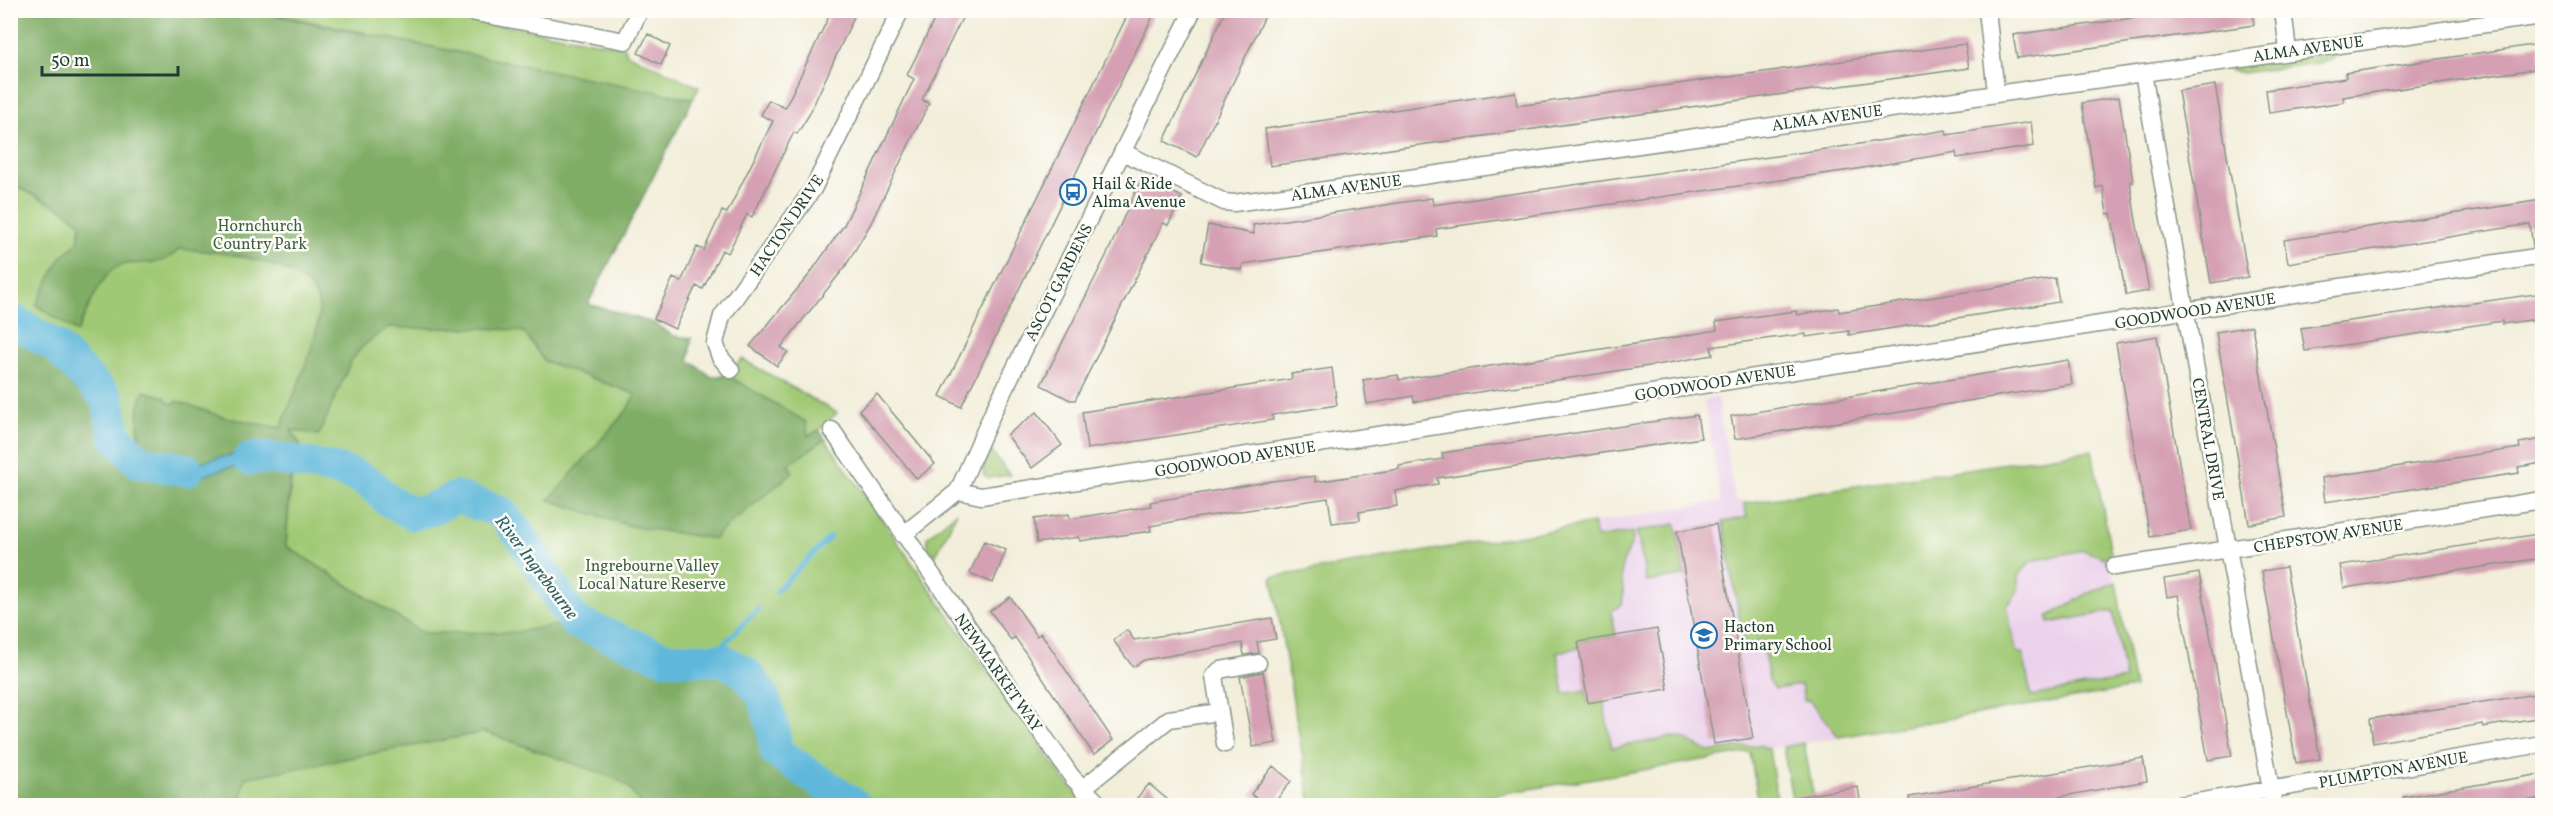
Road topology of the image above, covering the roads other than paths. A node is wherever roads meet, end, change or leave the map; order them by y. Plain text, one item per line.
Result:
1 (460, 10) edge
2 (640, 10) edge
3 (902, 10) edge
4 (1193, 10) edge
5 (1987, 10) edge
6 (2283, 10) edge
7 (2542, 16) edge
8 (2289, 51) junction
9 (2143, 73) junction
10 (1996, 93) junction
11 (1123, 152) junction
12 (2542, 256) edge
13 (2186, 312) junction
14 (731, 370) dead end
15 (832, 430) dead end
16 (958, 491) junction
17 (2542, 500) edge
18 (903, 535) junction
19 (2229, 551) junction
20 (2114, 567) dead end
21 (1258, 663) dead end
22 (1220, 712) junction
23 (1225, 744) dead end
24 (2542, 744) edge
25 (1082, 789) junction
26 (2272, 798) edge
27 (1101, 806) edge
28 (2173, 806) edge

1 - 2 street
3 - 14 street, HACTON DRIVE
4 - 11 street, ASCOT GARDENS
5 - 10 street
6 - 8 street
7 - 8 street, ALMA AVENUE
8 - 9 street, ALMA AVENUE
9 - 10 street, ALMA AVENUE
9 - 13 street, CENTRAL DRIVE
10 - 11 street, ALMA AVENUE
11 - 16 street, ASCOT GARDENS
12 - 13 street, GOODWOOD AVENUE
13 - 16 street, GOODWOOD AVENUE
13 - 19 street, CENTRAL DRIVE
15 - 18 street, NEWMARKET WAY
16 - 18 street
17 - 19 street, CHEPSTOW AVENUE
18 - 25 street, NEWMARKET WAY
19 - 20 street, CHEPSTOW AVENUE
19 - 26 street, CENTRAL DRIVE
21 - 22 street
22 - 23 street
22 - 25 street
24 - 26 street, PLUMPTON AVENUE
25 - 27 street, NEWMARKET WAY
26 - 28 street, PLUMPTON AVENUE

